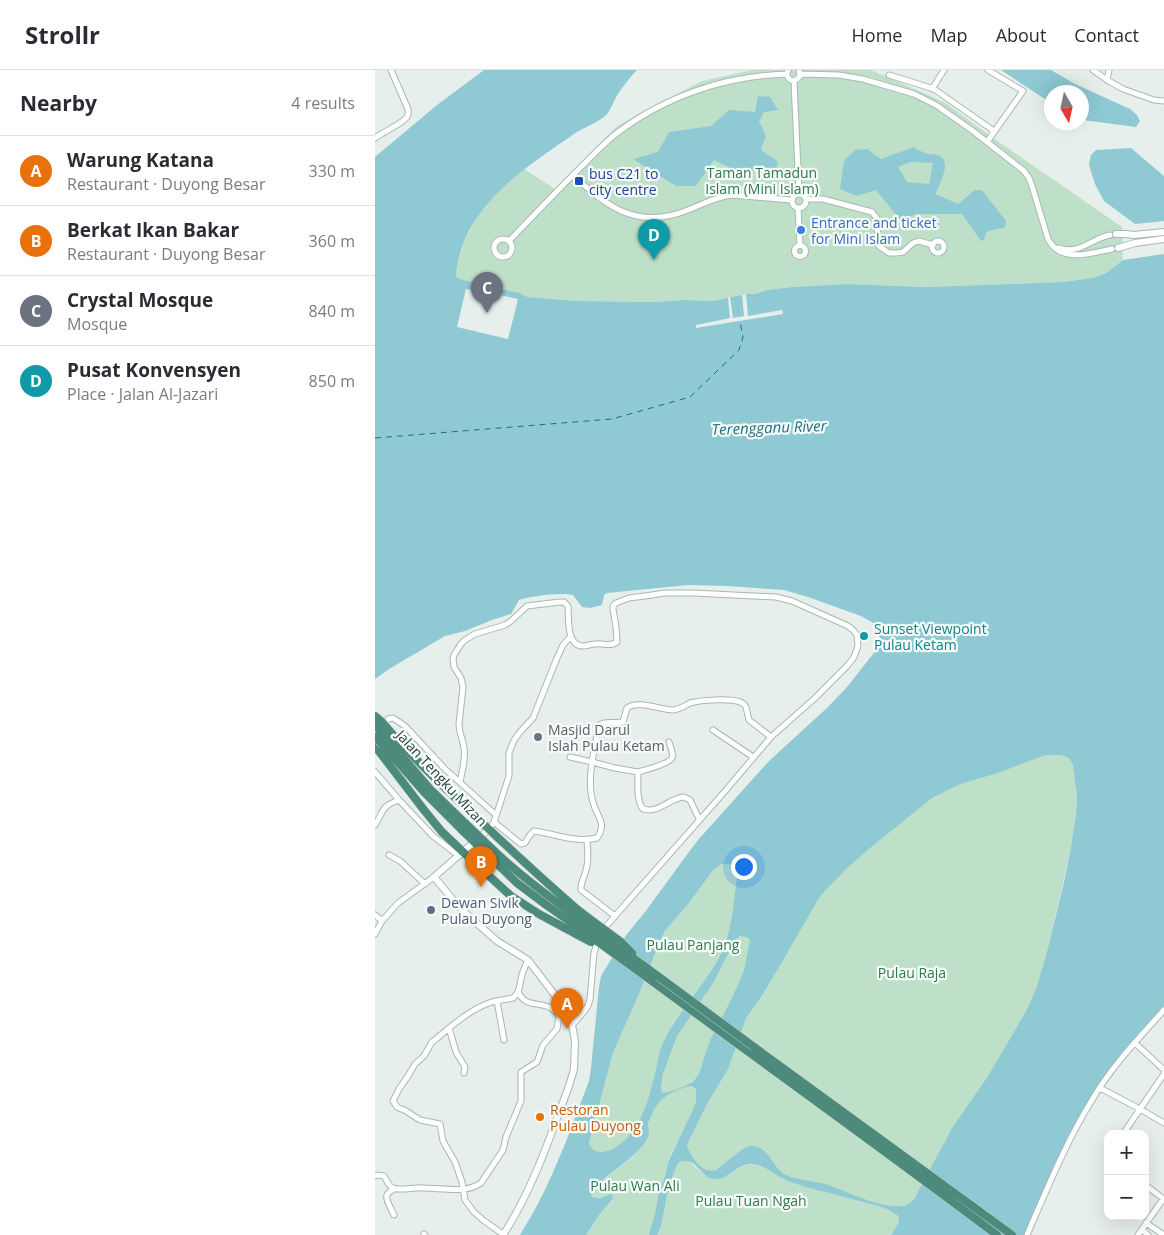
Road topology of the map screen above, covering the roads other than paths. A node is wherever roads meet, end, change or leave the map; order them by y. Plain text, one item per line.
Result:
1 (391, 70) edge
2 (944, 70) edge
3 (987, 70) edge
4 (1093, 70) edge
5 (1109, 70) edge
6 (787, 72) edge
7 (799, 72) edge
8 (889, 75) dead end
9 (1107, 80) junction
10 (794, 81) junction
11 (932, 88) junction
12 (1164, 101) edge
13 (994, 131) junction
14 (375, 138) edge
15 (987, 142) junction
16 (573, 175) junction
17 (799, 193) junction
18 (806, 199) junction
19 (791, 200) junction
20 (798, 208) junction
21 (1164, 232) edge
22 (1113, 235) joint
23 (1164, 239) edge
24 (509, 241) dead end
25 (933, 244) dead end
26 (800, 245) dead end
27 (1051, 245) junction
28 (1115, 248) joint
29 (571, 636) junction
30 (375, 716) edge
31 (375, 725) edge
32 (713, 730) dead end
33 (771, 737) junction
34 (381, 742) edge
35 (669, 742) dead end
36 (570, 757) dead end
37 (753, 758) junction
38 (592, 762) junction
39 (375, 772) edge
40 (638, 772) junction
41 (460, 782) junction
42 (399, 800) junction
43 (496, 815) junction
44 (699, 819) junction
45 (494, 822) junction
46 (375, 825) edge
47 (489, 830) junction
48 (587, 840) junction
49 (461, 854) junction
50 (389, 855) dead end
51 (435, 877) junction
52 (425, 884) junction
53 (375, 915) edge
54 (615, 916) junction
55 (381, 920) junction
56 (375, 924) edge
57 (581, 925) junction
58 (375, 934) edge
59 (528, 960) junction
60 (519, 992) junction
61 (497, 1000) junction
62 (562, 1004) junction
63 (1164, 1010) edge
64 (559, 1016) junction
65 (572, 1025) junction
66 (449, 1028) junction
67 (504, 1040) dead end
68 (1135, 1043) junction
69 (752, 1050) junction
70 (1164, 1070) edge
71 (464, 1073) dead end
72 (1164, 1074) edge
73 (1100, 1088) junction
74 (1140, 1109) junction
75 (1164, 1123) edge
76 (1126, 1130) edge
77 (898, 1156) junction
78 (375, 1176) edge
79 (463, 1188) junction
80 (1149, 1188) edge
81 (394, 1189) junction
82 (1164, 1199) edge
83 (394, 1215) dead end
84 (1146, 1223) junction
85 (1140, 1233) edge
86 (503, 1235) edge
87 (997, 1235) edge
88 (1013, 1235) edge
89 (1027, 1235) edge
90 (1148, 1235) edge
91 (1164, 1235) edge

1 - 14 street
2 - 11 street
3 - 13 street
4 - 9 street
5 - 9 street
6 - 10 street
6 - 16 street
7 - 10 street
7 - 15 street
8 - 11 street
9 - 12 street
10 - 17 street
11 - 13 street
13 - 15 street
15 - 27 street
16 - 19 street
16 - 24 street
17 - 18 street
17 - 19 street
18 - 20 street
18 - 25 street
19 - 20 street
20 - 26 street
21 - 22 street
22 - 27 street
23 - 28 street
27 - 28 street
29 - 33 street
29 - 41 street
29 - 43 street
30 - 34 highway, bridge
31 - 34 highway, Jalan Tengku Mizan, bridge
32 - 37 street
33 - 37 street
33 - 38 street
34 - 41 street
34 - 47 highway
34 - 49 highway
34 - 57 highway, Jalan Tengku Mizan, bridge
35 - 40 street
36 - 38 street
37 - 44 street
38 - 40 street
38 - 48 street
39 - 42 street
40 - 44 street
41 - 43 street
42 - 46 street
42 - 49 street
43 - 45 street
44 - 54 street
45 - 47 street
45 - 48 street
47 - 49 street
47 - 57 highway
48 - 54 street
49 - 51 street
49 - 57 highway
50 - 52 street
51 - 52 street
51 - 59 street
52 - 55 street
53 - 55 street
54 - 65 street
55 - 56 street
55 - 58 street
57 - 69 highway, bridge
57 - 69 highway, bridge
59 - 60 street
59 - 62 street
60 - 61 street
60 - 64 street
61 - 66 street
61 - 67 street
62 - 64 street
62 - 65 street
63 - 68 street
64 - 79 street
65 - 86 street
66 - 71 street
66 - 79 street
68 - 70 street
68 - 73 street
69 - 77 highway
72 - 74 street
73 - 74 street
73 - 89 street
74 - 75 street
74 - 76 street
77 - 87 highway
77 - 88 highway
78 - 81 street
79 - 81 street
79 - 86 street
80 - 82 street
81 - 83 street
82 - 84 street
84 - 85 street
84 - 91 street
85 - 90 street

